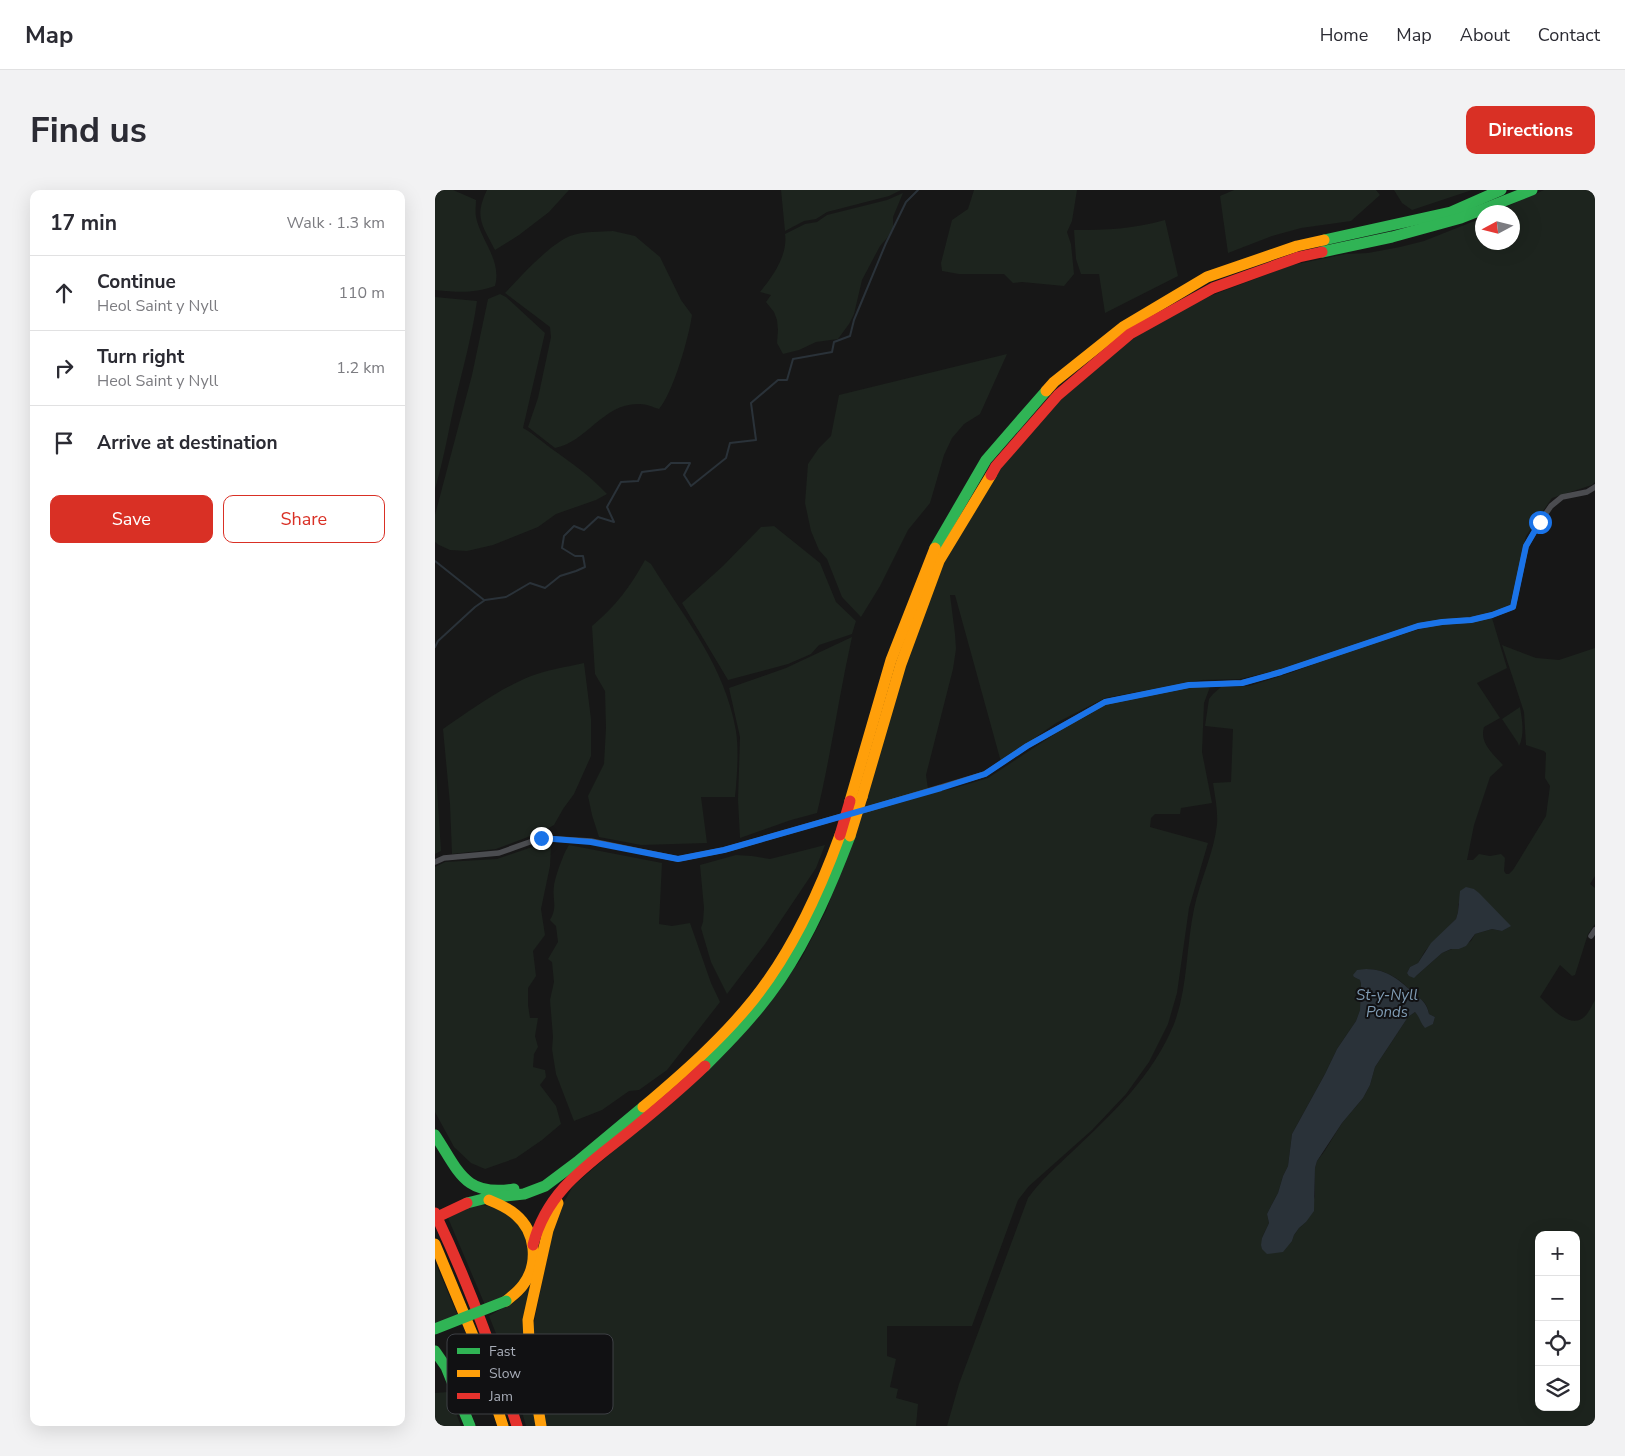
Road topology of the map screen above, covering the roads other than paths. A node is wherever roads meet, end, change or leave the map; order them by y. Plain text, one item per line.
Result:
1 (1501, 190) edge
2 (1532, 190) edge
3 (1595, 487) edge
4 (845, 835) junction
5 (435, 862) edge
6 (1595, 930) edge
7 (1591, 936) dead end
8 (667, 1087) junction
9 (435, 1135) edge
10 (435, 1145) edge
11 (569, 1184) junction
12 (485, 1199) junction
13 (435, 1212) edge
14 (435, 1218) edge
15 (435, 1244) edge
16 (533, 1245) junction
17 (533, 1263) junction
18 (530, 1311) junction
19 (435, 1329) edge
20 (472, 1334) edge
21 (487, 1334) edge
22 (528, 1334) edge
23 (435, 1351) edge
24 (447, 1369) edge
25 (465, 1414) edge
26 (513, 1414) edge
27 (470, 1426) edge
28 (517, 1426) edge

1 - 4 highway, bridge
2 - 4 highway, bridge
3 - 5 street
4 - 8 highway
4 - 11 highway
6 - 7 street
8 - 9 highway
8 - 12 highway
10 - 12 highway
11 - 16 highway
11 - 18 highway
12 - 14 highway, bridge
12 - 16 highway
13 - 21 highway
15 - 20 highway
16 - 17 highway
17 - 18 highway
17 - 19 highway, bridge
18 - 22 highway
23 - 24 highway
25 - 27 highway
26 - 28 highway

